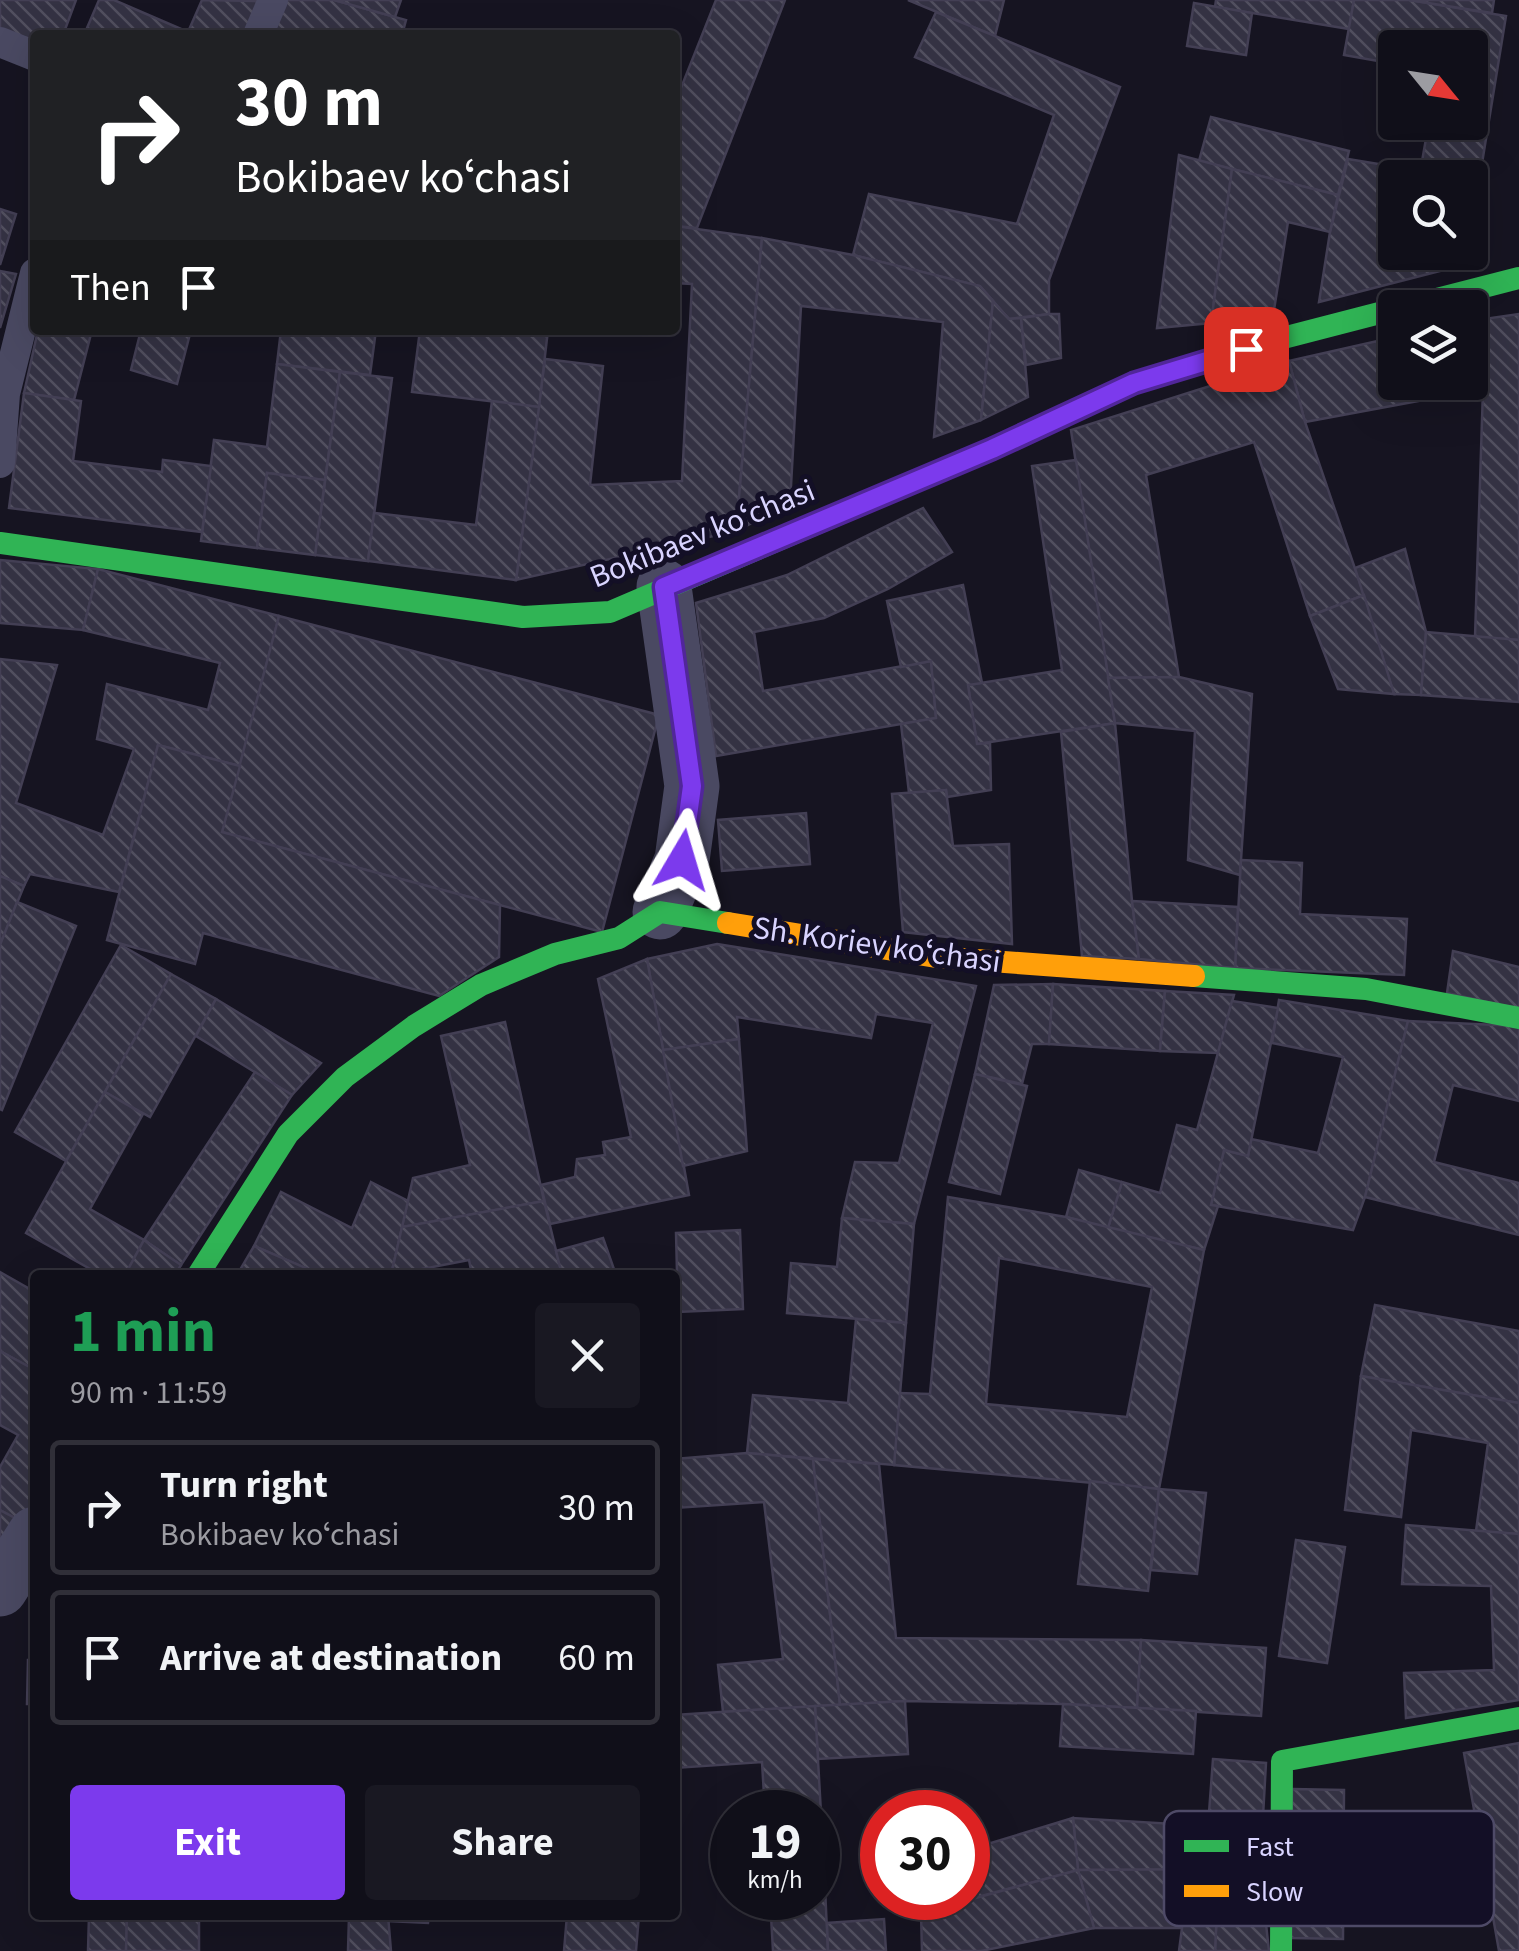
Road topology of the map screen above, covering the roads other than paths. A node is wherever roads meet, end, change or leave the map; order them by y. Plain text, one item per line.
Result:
1 (273, 0) edge
2 (260, 30) edge
3 (0, 42) edge
4 (30, 54) edge
5 (1519, 278) edge
6 (1471, 290) edge
7 (30, 294) edge
8 (1378, 313) edge
9 (0, 463) edge
10 (0, 543) edge
11 (664, 587) junction
12 (660, 912) junction
13 (1519, 1018) edge
14 (201, 1270) edge
15 (30, 1542) edge
16 (0, 1589) edge
17 (1519, 1718) edge
18 (1282, 1811) edge
19 (1281, 1926) edge
20 (1281, 1951) edge

1 - 2 lane
3 - 4 lane
5 - 6 street, Bokibaev koʻchasi
7 - 9 lane
8 - 11 street, Bokibaev koʻchasi
10 - 11 street, Bokibaev koʻchasi
11 - 12 street
12 - 13 street, Sh. Koriev koʻchasi
12 - 14 street
15 - 16 street
17 - 18 street
19 - 20 street

